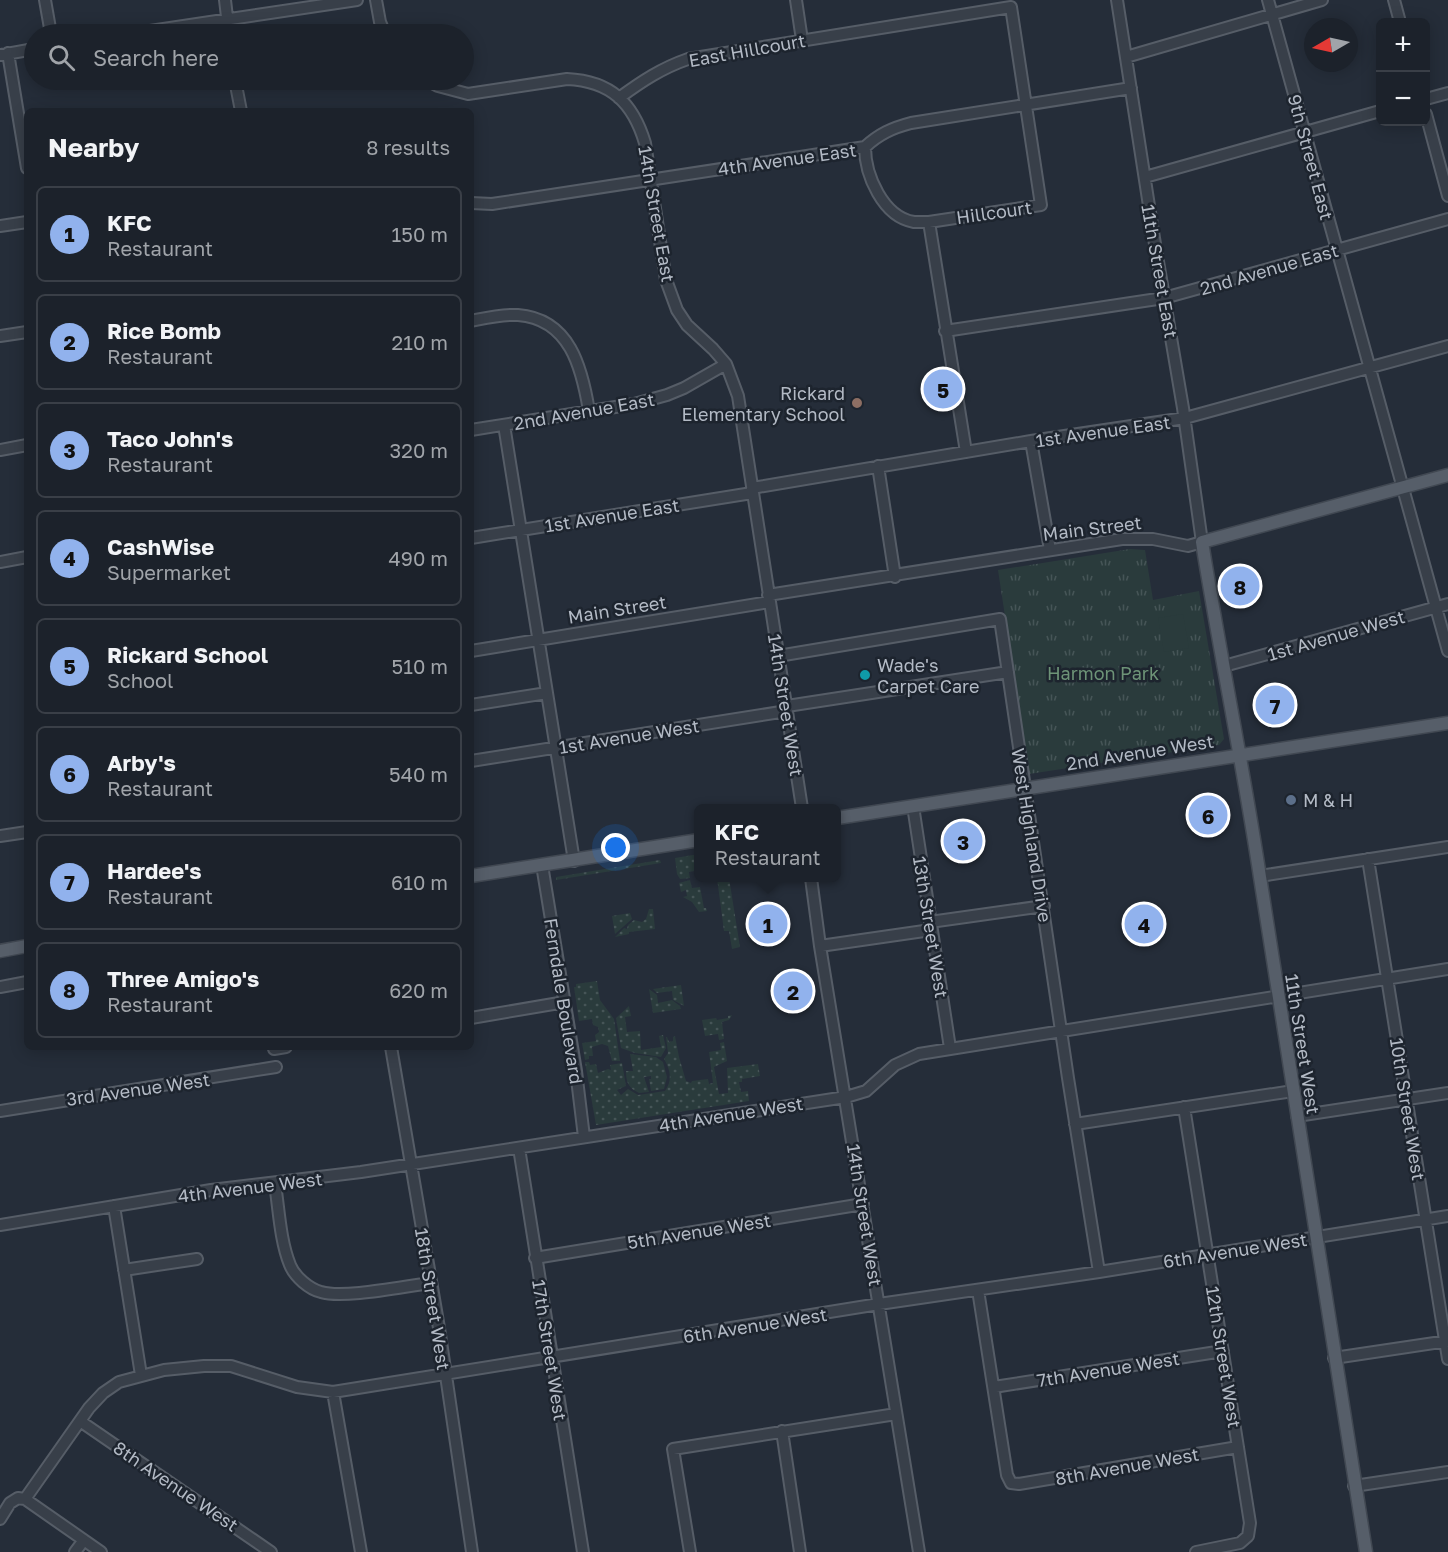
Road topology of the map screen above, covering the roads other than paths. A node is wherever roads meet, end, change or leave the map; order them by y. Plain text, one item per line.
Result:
1 (45, 0) edge
2 (225, 0) edge
3 (357, 0) edge
4 (376, 0) edge
5 (796, 0) edge
6 (1118, 0) edge
7 (1268, 0) edge
8 (1322, 0) edge
9 (1394, 0) edge
10 (1011, 7) joint
11 (1271, 14) junction
12 (1399, 18) edge
13 (227, 19) junction
14 (49, 24) edge
15 (195, 24) edge
16 (228, 24) edge
17 (381, 24) edge
18 (802, 40) junction
19 (24, 51) edge
20 (4, 54) edge
21 (1126, 57) junction
22 (1131, 88) junction
23 (238, 90) edge
24 (453, 90) edge
25 (1448, 93) edge
26 (620, 98) junction
27 (1430, 98) edge
28 (1026, 105) junction
29 (241, 108) edge
30 (1376, 112) edge
31 (1428, 126) edge
32 (1304, 133) junction
33 (865, 147) junction
34 (24, 151) edge
35 (1145, 177) junction
36 (651, 179) junction
37 (1448, 196) edge
38 (474, 203) edge
39 (1448, 219) edge
40 (24, 222) edge
41 (929, 222) junction
42 (0, 226) edge
43 (1336, 250) junction
44 (1164, 298) junction
45 (474, 321) edge
46 (945, 331) junction
47 (24, 332) edge
48 (0, 336) edge
49 (1448, 346) edge
50 (726, 364) junction
51 (1369, 368) junction
52 (589, 411) junction
53 (1185, 418) junction
54 (504, 425) junction
55 (474, 430) edge
56 (1031, 441) junction
57 (24, 446) edge
58 (0, 450) edge
59 (966, 452) junction
60 (878, 466) junction
61 (1448, 475) edge
62 (1402, 488) junction
63 (752, 490) junction
64 (520, 530) junction
65 (474, 538) edge
66 (1202, 542) junction
67 (1050, 550) junction
68 (24, 558) edge
69 (0, 562) edge
70 (895, 577) junction
71 (769, 598) junction
72 (1448, 604) edge
73 (1436, 607) junction
74 (538, 640) junction
75 (474, 651) edge
76 (1448, 651) edge
77 (778, 656) junction
78 (1224, 666) junction
79 (1008, 672) junction
80 (547, 693) junction
81 (474, 705) edge
82 (787, 709) junction
83 (1448, 723) edge
84 (556, 748) junction
85 (1239, 754) junction
86 (474, 761) edge
87 (1025, 789) junction
88 (801, 804) edge
89 (913, 806) junction
90 (841, 817) edge
91 (24, 832) edge
92 (0, 836) edge
93 (694, 841) edge
94 (1448, 846) edge
95 (1368, 859) junction
96 (574, 861) junction
97 (542, 864) junction
98 (474, 875) edge
99 (1260, 876) junction
100 (812, 882) edge
101 (1044, 906) junction
102 (930, 926) junction
103 (820, 946) junction
104 (24, 947) edge
105 (0, 951) edge
106 (1448, 969) edge
107 (1388, 979) junction
108 (24, 983) edge
109 (0, 987) edge
110 (1278, 997) junction
111 (565, 1002) junction
112 (474, 1017) edge
113 (1061, 1032) junction
114 (950, 1048) junction
115 (392, 1050) edge
116 (276, 1067) dead end
117 (1293, 1091) junction
118 (1448, 1093) edge
119 (846, 1097) junction
120 (1407, 1099) junction
121 (1184, 1107) junction
122 (0, 1111) edge
123 (1297, 1116) junction
124 (1075, 1124) junction
125 (584, 1137) junction
126 (519, 1148) junction
127 (411, 1165) junction
128 (276, 1184) junction
129 (863, 1204) junction
130 (114, 1206) junction
131 (1448, 1216) edge
132 (1426, 1220) junction
133 (0, 1225) edge
134 (1316, 1237) junction
135 (1207, 1254) junction
136 (536, 1258) junction
137 (197, 1259) dead end
138 (124, 1270) junction
139 (1099, 1272) junction
140 (431, 1283) junction
141 (978, 1290) junction
142 (879, 1305) junction
143 (1447, 1341) edge
144 (1222, 1351) junction
145 (552, 1357) junction
146 (1334, 1358) junction
147 (1448, 1359) edge
148 (446, 1374) junction
149 (141, 1375) junction
150 (994, 1386) junction
151 (333, 1392) junction
152 (896, 1414) junction
153 (80, 1421) junction
154 (782, 1431) junction
155 (1238, 1447) junction
156 (1448, 1472) edge
157 (1354, 1486) junction
158 (25, 1499) junction
159 (0, 1519) edge
160 (84, 1540) junction
161 (75, 1552) edge
162 (101, 1552) edge
163 (271, 1552) edge
164 (361, 1552) edge
165 (472, 1552) edge
166 (583, 1552) edge
167 (690, 1552) edge
168 (800, 1552) edge
169 (918, 1552) edge
170 (1196, 1552) edge
171 (1366, 1552) edge

1 - 14 street
2 - 13 street
3 - 13 street
4 - 17 street
5 - 18 street
6 - 21 street, 11th Street East
7 - 11 street, 9th Street East
8 - 11 street
9 - 12 street
10 - 18 street, East Hillcourt
10 - 28 street, Hillcourt
11 - 21 street
11 - 32 street, 9th Street East
13 - 15 street
13 - 16 street
18 - 26 street, East Hillcourt
19 - 20 street
20 - 34 street
21 - 22 street, 11th Street East
22 - 28 street, 4th Avenue East
22 - 35 street, 11th Street East
23 - 29 street
24 - 26 street
25 - 27 street
26 - 36 street, 14th Street East
28 - 33 street, 4th Avenue East
28 - 41 street, Hillcourt
30 - 32 street
31 - 37 street
32 - 35 street
32 - 43 street, 9th Street East
33 - 36 street, 4th Avenue East
33 - 41 street, Hillcourt
35 - 44 street, 11th Street East
36 - 38 street, 4th Avenue East
36 - 50 street, 14th Street East
39 - 43 street, 2nd Avenue East
40 - 42 street
41 - 46 street
43 - 44 street, 2nd Avenue East
43 - 51 street, 9th Street East
44 - 46 street, 2nd Avenue East
44 - 53 street, 11th Street East
45 - 52 street
46 - 59 street
47 - 48 street
49 - 51 street, 1st Avenue East
50 - 52 street, 2nd Avenue East
50 - 63 street, 14th Street East
51 - 53 street, 1st Avenue East
51 - 62 street, 9th Street East
52 - 54 street, 2nd Avenue East
53 - 56 street, 1st Avenue East
53 - 66 street, 11th Street East
54 - 55 street, 2nd Avenue East
54 - 64 street
56 - 59 street, 1st Avenue East
56 - 67 street
57 - 58 street
59 - 60 street, 1st Avenue East
60 - 63 street, 1st Avenue East
60 - 70 street
61 - 62 main road, Main Street
62 - 66 main road, Main Street
62 - 73 street, 9th Street East
63 - 64 street, 1st Avenue East
63 - 71 street, 14th Street East
64 - 65 street, 1st Avenue East
64 - 74 street
66 - 67 street, Main Street
66 - 78 main road, 11th Street West
67 - 70 street, Main Street
68 - 69 street
70 - 71 street, Main Street
71 - 74 street, Main Street
71 - 77 street, 14th Street West
72 - 73 street, 1st Avenue West
73 - 76 street, 9th Street East
73 - 78 street, 1st Avenue West
74 - 75 street, Main Street
74 - 80 street
77 - 79 street, West Highland Drive
77 - 82 street, 14th Street West
78 - 85 main road, 11th Street West
79 - 82 street, 1st Avenue West
79 - 87 street, West Highland Drive
80 - 81 street
80 - 84 street
82 - 84 street, 1st Avenue West
82 - 88 street, 14th Street West
83 - 85 main road, 2nd Avenue West
84 - 86 street, 1st Avenue West
84 - 96 street
85 - 87 main road, 2nd Avenue West
85 - 99 main road, 11th Street West
87 - 89 main road, 2nd Avenue West
87 - 101 street, West Highland Drive
89 - 90 main road, 2nd Avenue West
89 - 102 street, 13th Street West
91 - 92 street
93 - 96 main road
94 - 95 street
95 - 99 street
95 - 107 street, 10th Street West
96 - 97 main road
97 - 98 main road
97 - 111 street, Ferndale Boulevard
99 - 110 main road, 11th Street West
100 - 103 street, 14th Street West
101 - 102 street
101 - 113 street, West Highland Drive
102 - 103 street
102 - 114 street, 13th Street West
103 - 119 street, 14th Street West
104 - 105 main road
106 - 107 street, 4th Avenue West
107 - 110 street, 4th Avenue West
107 - 120 street, 10th Street West
108 - 109 street
110 - 113 street, 4th Avenue West
110 - 117 main road, 11th Street West
111 - 112 street
111 - 125 street, Ferndale Boulevard
113 - 114 street, 4th Avenue West
113 - 124 street, West Highland Drive
114 - 119 street, 4th Avenue West
115 - 127 street, 18th Street West
116 - 122 street, 3rd Avenue West
117 - 121 street
117 - 123 main road, 11th Street West
118 - 120 street
119 - 125 street, 4th Avenue West
119 - 129 street, 14th Street West
120 - 123 street
120 - 132 street, 10th Street West
121 - 124 street
121 - 135 street, 12th Street West
123 - 134 main road, 11th Street West
124 - 139 street, West Highland Drive
125 - 126 street, 4th Avenue West
126 - 127 street, 4th Avenue West
126 - 136 street, 17th Street West
127 - 128 street, 4th Avenue West
127 - 140 street, 18th Street West
128 - 130 street, 4th Avenue West
128 - 140 street
129 - 136 street, 5th Avenue West
129 - 142 street, 14th Street West
130 - 133 street, 4th Avenue West
130 - 138 street
131 - 132 street, 6th Avenue West
132 - 134 street, 6th Avenue West
132 - 143 street, 10th Street West
134 - 135 street, 6th Avenue West
134 - 146 main road, 11th Street West
135 - 139 street, 6th Avenue West
135 - 144 street, 12th Street West
136 - 145 street, 17th Street West
137 - 138 street
138 - 149 street
139 - 141 street, 6th Avenue West
140 - 148 street, 18th Street West
141 - 142 street, 6th Avenue West
141 - 150 street
142 - 145 street, 6th Avenue West
142 - 152 street, 14th Street West
143 - 146 street
143 - 147 street, 10th Street West
144 - 150 street, 7th Avenue West
144 - 155 street, 12th Street West
145 - 148 street, 6th Avenue West
145 - 166 street, 17th Street West
146 - 157 main road, 11th Street West
148 - 151 street, 6th Avenue West
148 - 165 street, 18th Street West
149 - 151 street, 6th Avenue West
149 - 153 street, 6th Avenue West
150 - 155 street, 8th Avenue West
151 - 164 street
152 - 154 street
152 - 169 street, 14th Street West
153 - 158 street, 6th Avenue West
153 - 163 street, 8th Avenue West
154 - 167 street
154 - 168 street
155 - 170 street, 12th Street West
156 - 157 street
157 - 171 main road, 11th Street West
158 - 159 street, 6th Avenue West
158 - 160 street
160 - 161 street
160 - 162 street

